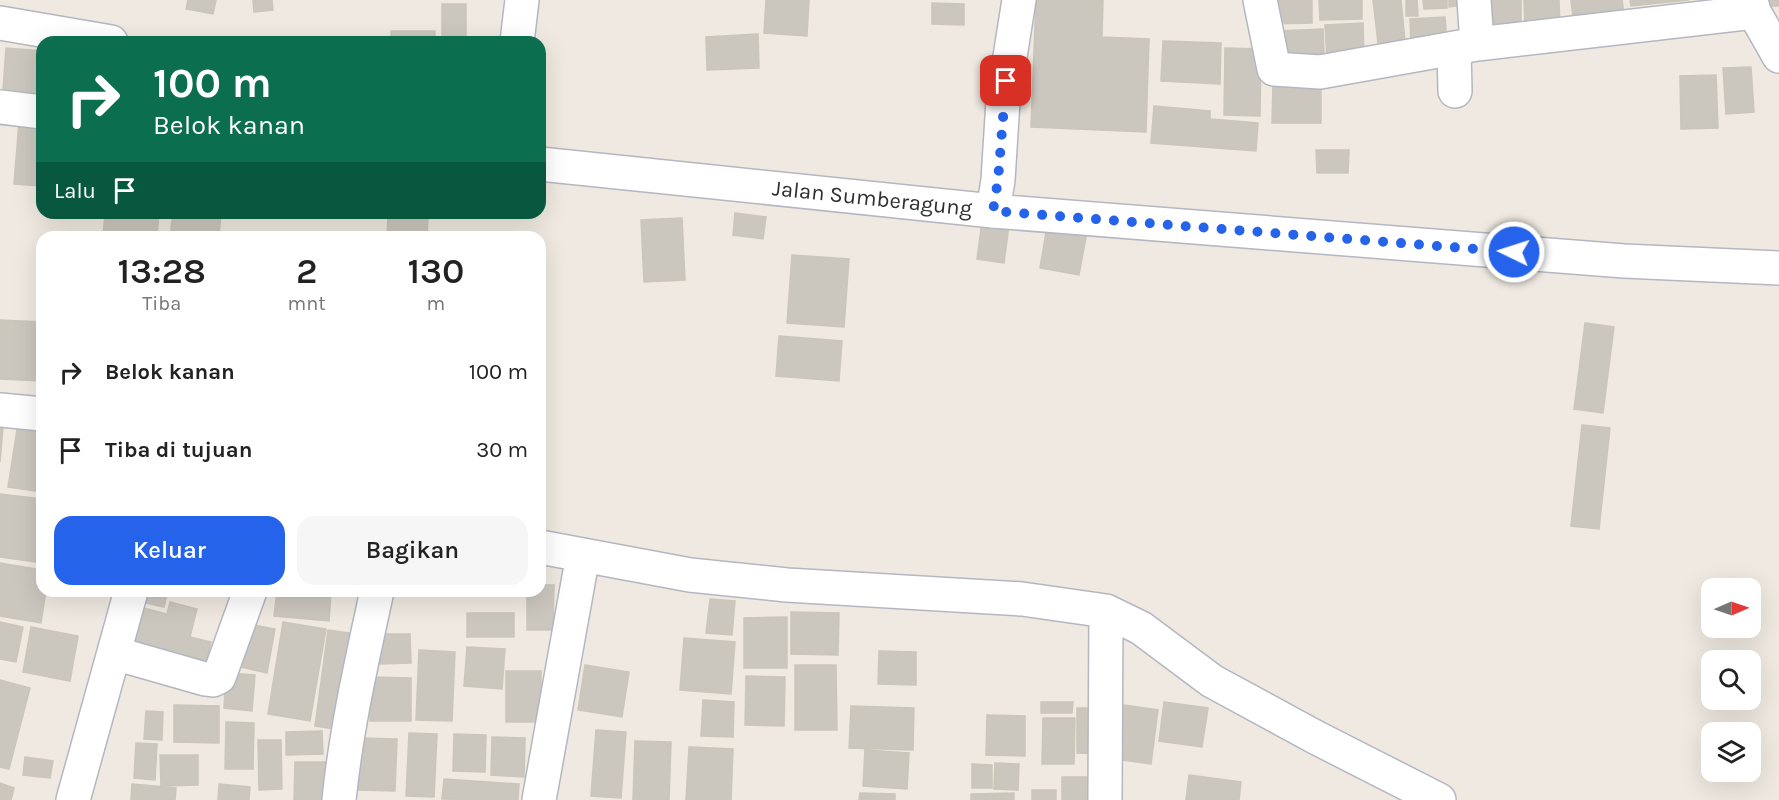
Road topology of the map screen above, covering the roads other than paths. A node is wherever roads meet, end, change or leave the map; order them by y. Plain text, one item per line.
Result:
1 (522, 0) edge
2 (1019, 0) edge
3 (1260, 0) edge
4 (1474, 0) edge
5 (1753, 6) edge
6 (0, 23) edge
7 (76, 36) edge
8 (518, 36) edge
9 (1466, 46) junction
10 (1777, 48) edge
11 (1455, 91) dead end
12 (0, 107) edge
13 (36, 111) edge
14 (546, 164) edge
15 (995, 196) junction
16 (1779, 268) edge
17 (0, 410) edge
18 (36, 413) edge
19 (546, 548) edge
20 (583, 555) junction
21 (129, 597) edge
22 (248, 597) edge
23 (376, 597) edge
24 (1106, 611) junction
25 (114, 653) junction
26 (73, 800) edge
27 (339, 800) edge
28 (539, 800) edge
29 (1105, 800) edge
30 (1439, 800) edge

1 - 8 street
2 - 15 street
3 - 9 street
4 - 9 street
5 - 9 street
5 - 10 street
6 - 7 street
9 - 11 street
12 - 13 street
14 - 15 street, Jalan Sumberagung
15 - 16 street, Jalan Sumberagung
17 - 18 street
19 - 20 street
20 - 24 street
20 - 28 street
21 - 25 street
22 - 25 street
23 - 27 street
24 - 29 street
24 - 30 street
25 - 26 street

